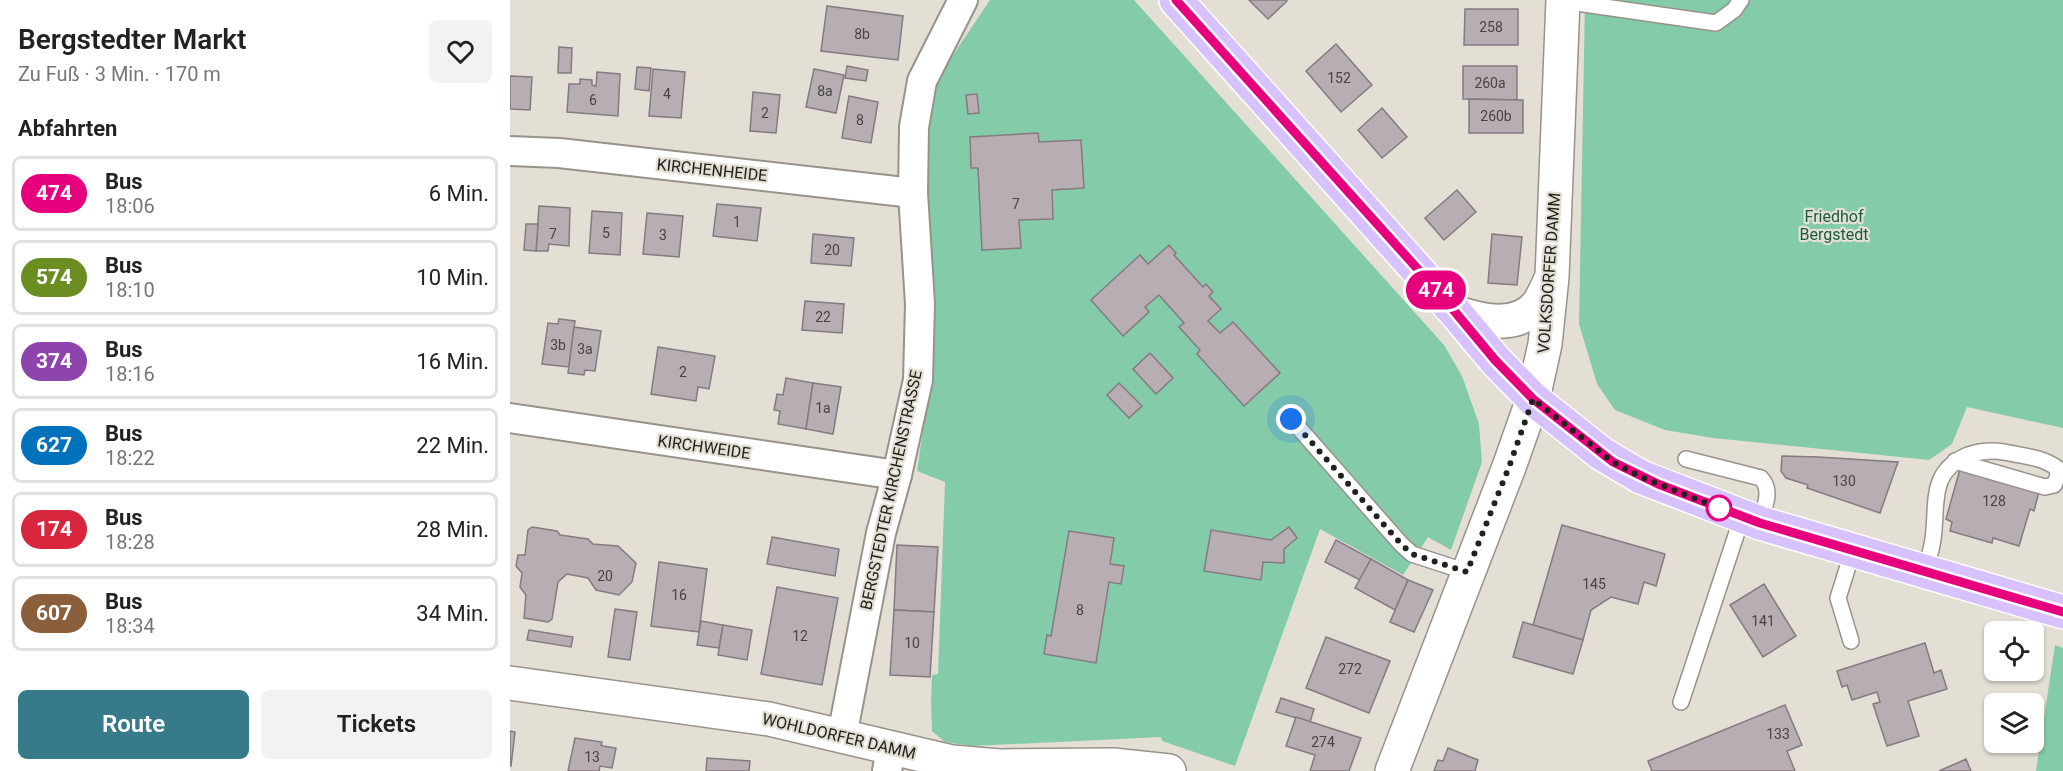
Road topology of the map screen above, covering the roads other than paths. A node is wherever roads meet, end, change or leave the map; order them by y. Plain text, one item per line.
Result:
1 (963, 0) edge
2 (1176, 0) edge
3 (1741, 0) edge
4 (1563, 1) edge
5 (510, 151) edge
6 (913, 193) junction
7 (1552, 277) junction
8 (1455, 312) junction
9 (1533, 399) junction
10 (510, 418) edge
11 (1291, 419) dead end
12 (1686, 459) dead end
13 (1955, 461) junction
14 (897, 475) junction
15 (1751, 520) junction
16 (1853, 550) junction
17 (1925, 570) junction
18 (1467, 572) junction
19 (2063, 612) edge
20 (1851, 641) dead end
21 (510, 683) edge
22 (1682, 702) dead end
23 (842, 736) junction
24 (889, 759) edge
25 (1169, 771) edge
26 (1392, 771) edge

1 - 6 street, BERGSTEDTER KIRCHENSTRASSE
2 - 8 main road
3 - 4 lane
4 - 7 street, VOLKSDORFER DAMM
5 - 6 street, KIRCHENHEIDE
6 - 14 street, BERGSTEDTER KIRCHENSTRASSE
7 - 8 street
7 - 9 street, VOLKSDORFER DAMM
8 - 9 main road
9 - 15 main road
9 - 18 street, VOLKSDORFER DAMM
10 - 14 street, KIRCHWEIDE
11 - 18 lane
12 - 15 lane
13 - 13 lane
13 - 17 lane
14 - 23 street, BERGSTEDTER KIRCHENSTRASSE
15 - 16 main road
15 - 22 lane
16 - 17 main road
16 - 20 lane
17 - 19 main road
18 - 26 street, VOLKSDORFER DAMM
21 - 23 street, WOHLDORFER DAMM
23 - 24 street, WOHLDORFER DAMM
24 - 25 street, WOHLDORFER DAMM

